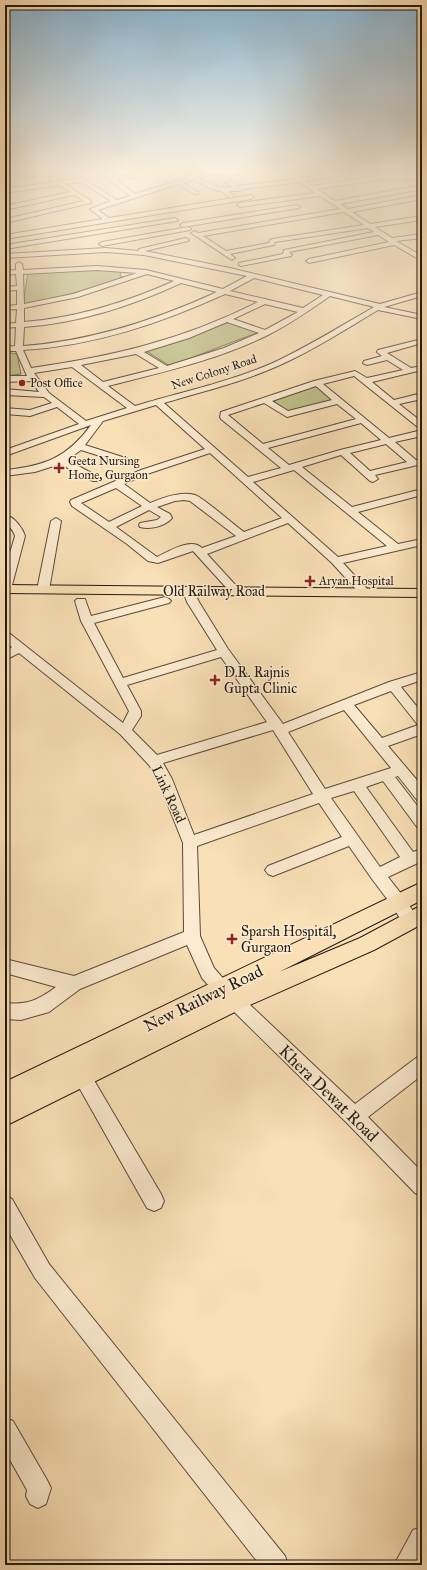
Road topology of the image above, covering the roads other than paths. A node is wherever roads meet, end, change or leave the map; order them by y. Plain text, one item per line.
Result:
1 (24, 244) edge
2 (101, 244) edge
3 (115, 244) edge
4 (165, 244) edge
5 (212, 244) edge
6 (271, 244) edge
7 (322, 244) edge
8 (379, 244) edge
9 (398, 244) edge
10 (5, 247) edge
11 (104, 247) junction
12 (422, 248) edge
13 (407, 250) junction
14 (139, 252) junction
15 (225, 253) junction
16 (6, 254) edge
17 (18, 255) junction
18 (421, 257) edge
19 (174, 258) junction
20 (308, 261) dead end
21 (241, 264) junction
22 (230, 270) junction
23 (20, 272) junction
24 (146, 272) junction
25 (5, 273) edge
26 (280, 275) dead end
27 (252, 276) junction
28 (182, 280) junction
29 (289, 284) junction
30 (21, 288) junction
31 (5, 289) edge
32 (226, 291) junction
33 (329, 294) junction
34 (422, 294) edge
35 (265, 301) junction
36 (20, 307) junction
37 (379, 307) junction
38 (5, 308) edge
39 (304, 311) junction
40 (422, 316) edge
41 (228, 320) junction
42 (5, 326) edge
43 (19, 326) junction
44 (266, 333) junction
45 (422, 341) edge
46 (5, 349) edge
47 (19, 349) junction
48 (137, 351) junction
49 (388, 357) junction
50 (367, 363) dead end
51 (75, 365) junction
52 (422, 368) edge
53 (167, 369) junction
54 (410, 371) junction
55 (30, 375) junction
56 (5, 379) edge
57 (365, 381) junction
58 (317, 383) junction
59 (102, 385) junction
60 (5, 392) edge
61 (46, 395) junction
62 (422, 396) edge
63 (265, 400) junction
64 (338, 401) junction
65 (158, 402) junction
66 (392, 403) junction
67 (59, 404) junction
68 (133, 409) junction
69 (5, 411) edge
70 (30, 413) junction
71 (100, 419) junction
72 (11, 420) dead end
73 (363, 420) junction
74 (85, 424) junction
75 (422, 426) edge
76 (422, 433) edge
77 (388, 440) junction
78 (79, 446) junction
79 (262, 447) junction
80 (211, 450) junction
81 (5, 452) edge
82 (343, 452) junction
83 (60, 460) junction
84 (132, 463) dead end
85 (291, 467) junction
86 (5, 473) edge
87 (96, 479) dead end
88 (246, 481) junction
89 (117, 484) junction
90 (422, 492) edge
91 (148, 506) junction
92 (352, 510) junction
93 (132, 515) junction
94 (8, 519) dead end
95 (290, 519) junction
96 (56, 521) dead end
97 (108, 527) junction
98 (138, 534) junction
99 (244, 537) junction
100 (422, 542) edge
101 (396, 548) junction
102 (202, 552) junction
103 (336, 561) junction
104 (5, 590) edge
105 (43, 590) junction
106 (236, 592) junction
107 (366, 594) junction
108 (422, 594) edge
109 (191, 596) junction
110 (5, 600) edge
111 (82, 601) junction
112 (165, 601) junction
113 (422, 601) edge
114 (87, 621) junction
115 (5, 636) edge
116 (20, 648) junction
117 (224, 652) junction
118 (5, 656) edge
119 (422, 676) edge
120 (120, 683) junction
121 (393, 685) junction
122 (346, 704) junction
123 (422, 722) edge
124 (278, 727) junction
125 (422, 729) edge
126 (125, 731) junction
127 (379, 744) junction
128 (154, 760) junction
129 (401, 770) junction
130 (386, 775) junction
131 (357, 785) junction
132 (420, 790) edge
133 (322, 796) junction
134 (422, 823) edge
135 (352, 840) junction
136 (190, 843) junction
137 (416, 858) edge
138 (273, 870) dead end
139 (377, 875) junction
140 (422, 890) edge
141 (399, 902) junction
142 (416, 917) edge
143 (192, 936) junction
144 (5, 966) edge
145 (74, 984) junction
146 (228, 995) junction
147 (5, 1011) edge
148 (422, 1064) edge
149 (82, 1076) junction
150 (5, 1094) edge
151 (5, 1114) edge
152 (354, 1116) junction
153 (419, 1179) edge
154 (154, 1200) dead end
155 (5, 1206) edge
156 (5, 1428) edge
157 (38, 1496) dead end
158 (421, 1544) edge
159 (276, 1565) edge
160 (406, 1565) edge

1 - 10 street
2 - 11 street
3 - 11 street
4 - 14 street
5 - 15 street
6 - 15 street
7 - 21 street
8 - 20 street
9 - 13 street
11 - 14 street
11 - 17 street
12 - 13 street
13 - 18 street
14 - 19 street
15 - 21 street
16 - 17 street
17 - 23 street
19 - 22 street
19 - 24 street
21 - 22 street
22 - 27 street
23 - 24 street
23 - 25 street
23 - 30 street
24 - 28 street
24 - 36 street
26 - 29 street
27 - 29 street
27 - 32 street
28 - 32 street
28 - 43 street
29 - 33 street
30 - 31 street
30 - 36 street
32 - 35 street
32 - 47 street
33 - 37 street
33 - 39 street
34 - 37 street, New Colony Road
35 - 39 street
35 - 41 street
36 - 38 street
36 - 43 street
37 - 40 street
37 - 65 street, New Colony Road
39 - 44 street
41 - 44 street
41 - 48 street
42 - 43 street
43 - 47 street
44 - 53 street
45 - 49 street
46 - 47 street
47 - 55 street
48 - 51 street
48 - 53 street
49 - 50 street
49 - 54 street
51 - 55 street
51 - 59 street
52 - 54 street
53 - 59 street
54 - 57 street
55 - 56 street
55 - 61 street
57 - 58 street
57 - 66 street
58 - 63 street
58 - 64 street
59 - 68 street
60 - 61 street
61 - 67 street
62 - 66 street
63 - 64 street
63 - 79 street
64 - 73 street
65 - 68 street, New Colony Road
65 - 80 street
66 - 75 street
67 - 70 street
67 - 74 street
68 - 71 street, New Colony Road
69 - 70 street
70 - 72 street
71 - 74 street, New Colony Road
71 - 78 street
73 - 77 street
73 - 79 street
74 - 81 street, New Colony Road
76 - 77 street
77 - 82 street
77 - 82 street
78 - 83 street
78 - 84 street
79 - 85 street
80 - 88 street
80 - 89 street
82 - 85 street
83 - 86 street
83 - 87 street
85 - 88 street
85 - 92 street
88 - 95 street
89 - 91 street
89 - 97 street
90 - 92 street
91 - 93 street
91 - 98 street
91 - 99 street
92 - 101 street
93 - 97 street
93 - 98 street
94 - 104 street
95 - 99 street
95 - 103 street
96 - 105 street
97 - 98 street
98 - 102 street
99 - 102 street
100 - 101 street
101 - 103 street
102 - 106 street
103 - 107 street
104 - 105 main road, Old Railway Road
105 - 109 main road, Old Railway Road
106 - 107 main road, Old Railway Road
106 - 109 main road, Old Railway Road
107 - 108 main road, Old Railway Road
109 - 112 main road, Old Railway Road
109 - 113 main road, Old Railway Road
109 - 117 street
110 - 111 main road, Old Railway Road
111 - 112 main road, Old Railway Road
111 - 114 street
112 - 114 street
114 - 120 street
115 - 116 street, Link Road
116 - 118 street
116 - 126 street, Link Road
117 - 120 street
117 - 124 street
119 - 121 street
120 - 126 street
121 - 122 street
121 - 123 street
122 - 124 street
122 - 127 street
124 - 128 street
124 - 133 street
125 - 127 street
126 - 128 street, Link Road
127 - 129 street
128 - 136 street, Link Road
129 - 130 street
129 - 132 street
130 - 131 street
130 - 134 street
131 - 133 street
131 - 137 street
133 - 135 street
133 - 136 street
135 - 138 street
135 - 139 street
136 - 143 street, Link Road
137 - 139 street
139 - 141 street
140 - 141 main road, New Railway Road
141 - 142 street
141 - 146 main road, New Railway Road
142 - 146 main road, New Railway Road
143 - 145 street
143 - 146 street, Link Road
144 - 145 street
145 - 147 street
146 - 149 main road, New Railway Road
146 - 150 main road, New Railway Road
146 - 152 street, Khera Dewat Road
148 - 152 street
149 - 151 main road, New Railway Road
149 - 154 street
152 - 153 street, Khera Dewat Road
155 - 159 street
156 - 157 street
158 - 160 street

